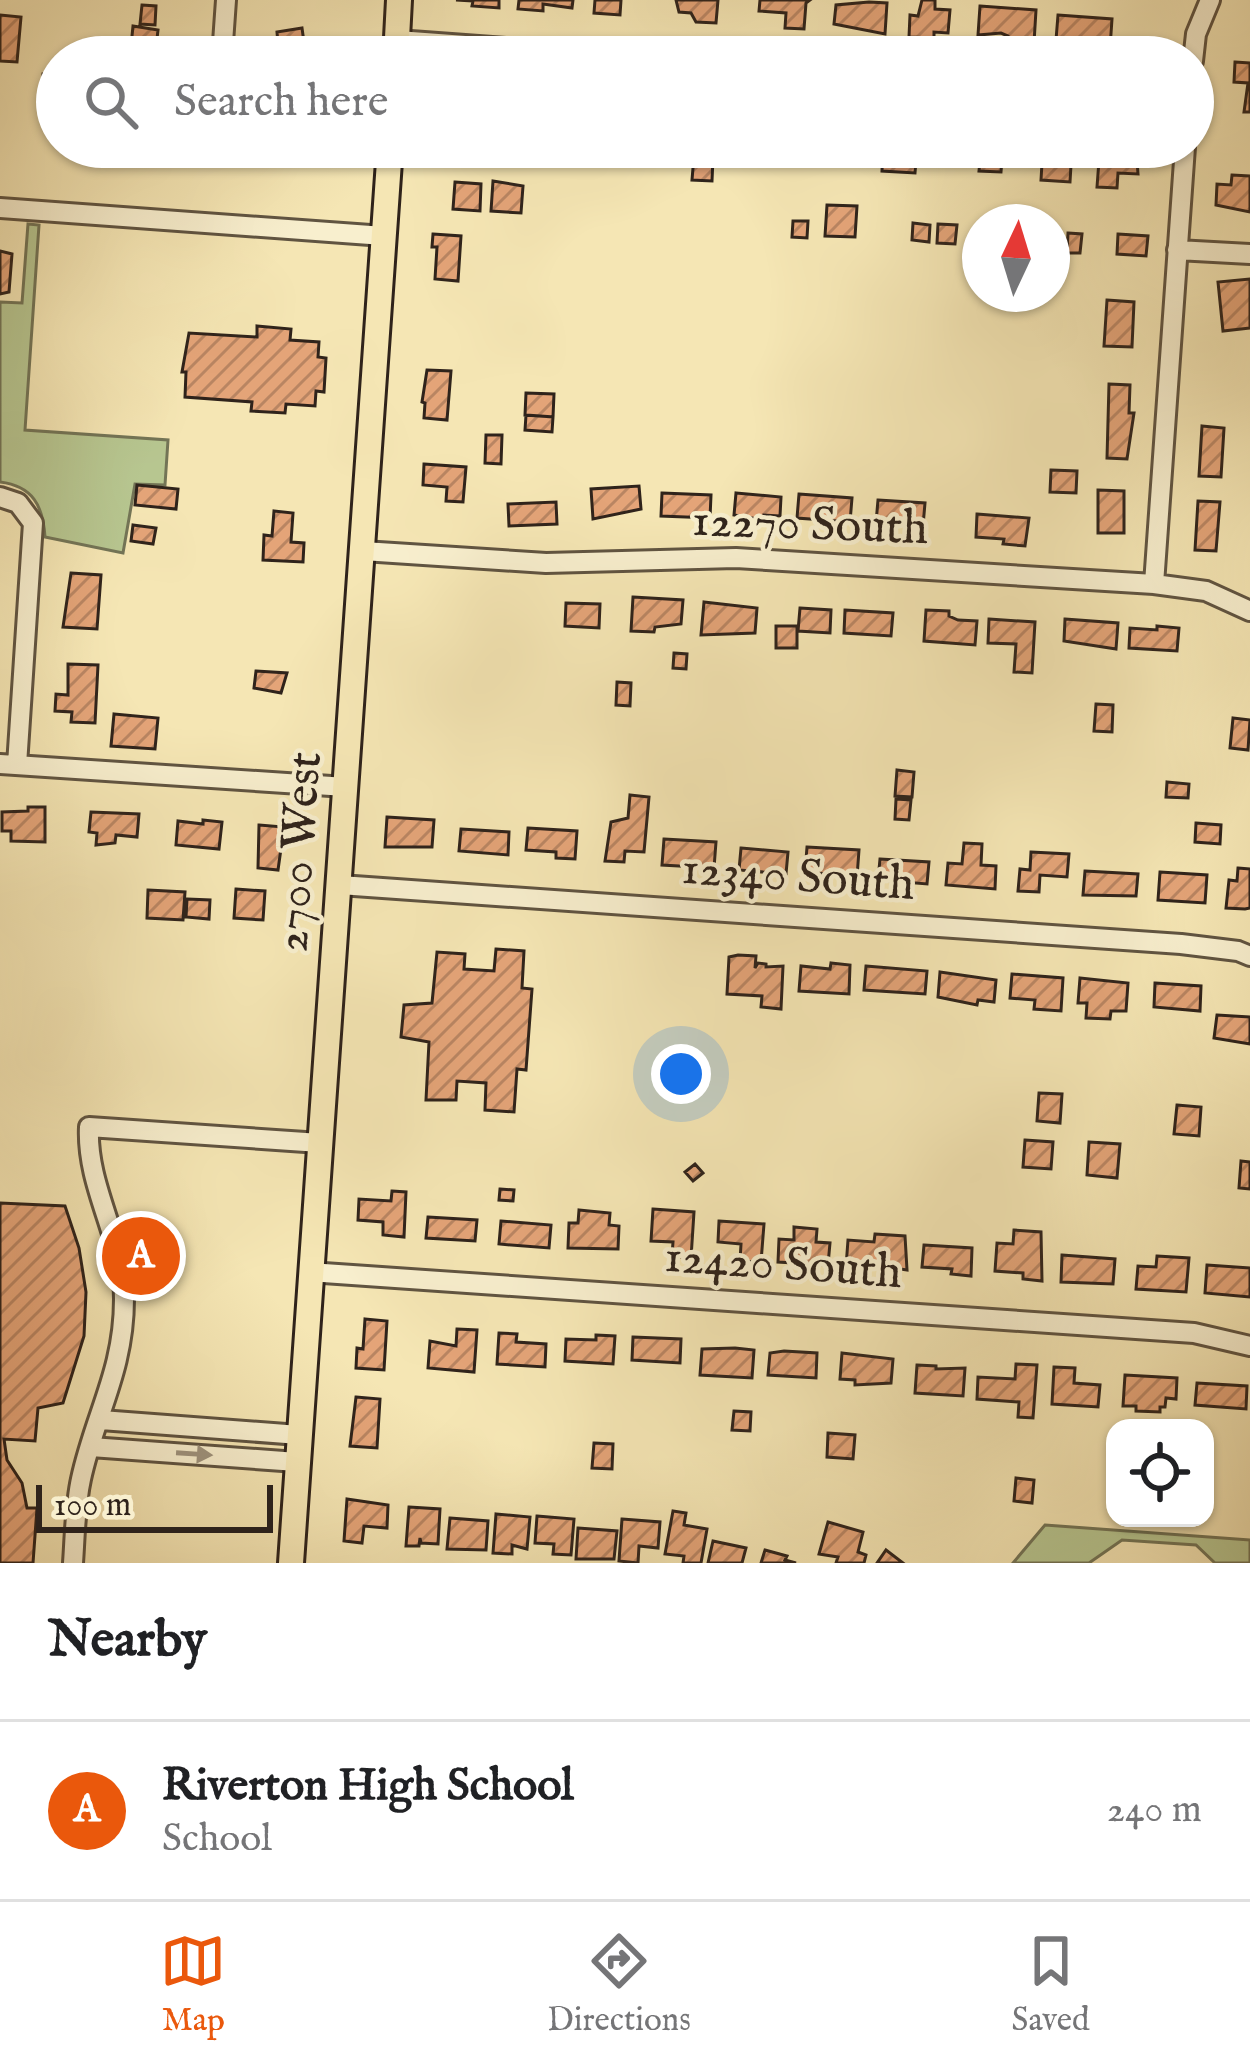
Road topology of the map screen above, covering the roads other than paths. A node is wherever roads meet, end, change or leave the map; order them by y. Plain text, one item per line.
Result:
1 (226, 0) edge
2 (399, 0) edge
3 (1210, 0) edge
4 (223, 36) edge
5 (397, 36) edge
6 (1196, 36) edge
7 (388, 168) edge
8 (1183, 168) edge
9 (0, 208) edge
10 (384, 236) junction
11 (1177, 250) junction
12 (1250, 254) edge
13 (0, 497) edge
14 (362, 551) junction
15 (1154, 584) junction
16 (1250, 610) edge
17 (8, 765) edge
18 (346, 787) junction
19 (340, 885) junction
20 (1250, 956) edge
21 (320, 1143) junction
22 (309, 1272) junction
23 (1250, 1346) edge
24 (101, 1420) junction
25 (299, 1435) junction
26 (91, 1447) junction
27 (297, 1462) junction
28 (73, 1563) edge
29 (291, 1563) edge

1 - 4 street
2 - 5 main road
3 - 6 street
7 - 10 main road, 2700 West
8 - 11 street
9 - 10 street
10 - 14 main road, 2700 West
11 - 12 street
11 - 15 street
13 - 17 street
14 - 15 street, 12270 South
14 - 18 main road, 2700 West
15 - 16 street, 12270 South
17 - 18 street
18 - 19 main road, 2700 West
19 - 20 street, 12340 South
19 - 21 main road, 2700 West
21 - 22 main road, 2700 West
21 - 24 street
22 - 23 street, 12420 South
22 - 25 main road, 2700 West
24 - 25 street
24 - 26 street
25 - 27 main road, 2700 West
26 -> 27 street
26 - 28 street
27 - 29 main road, 2700 West

